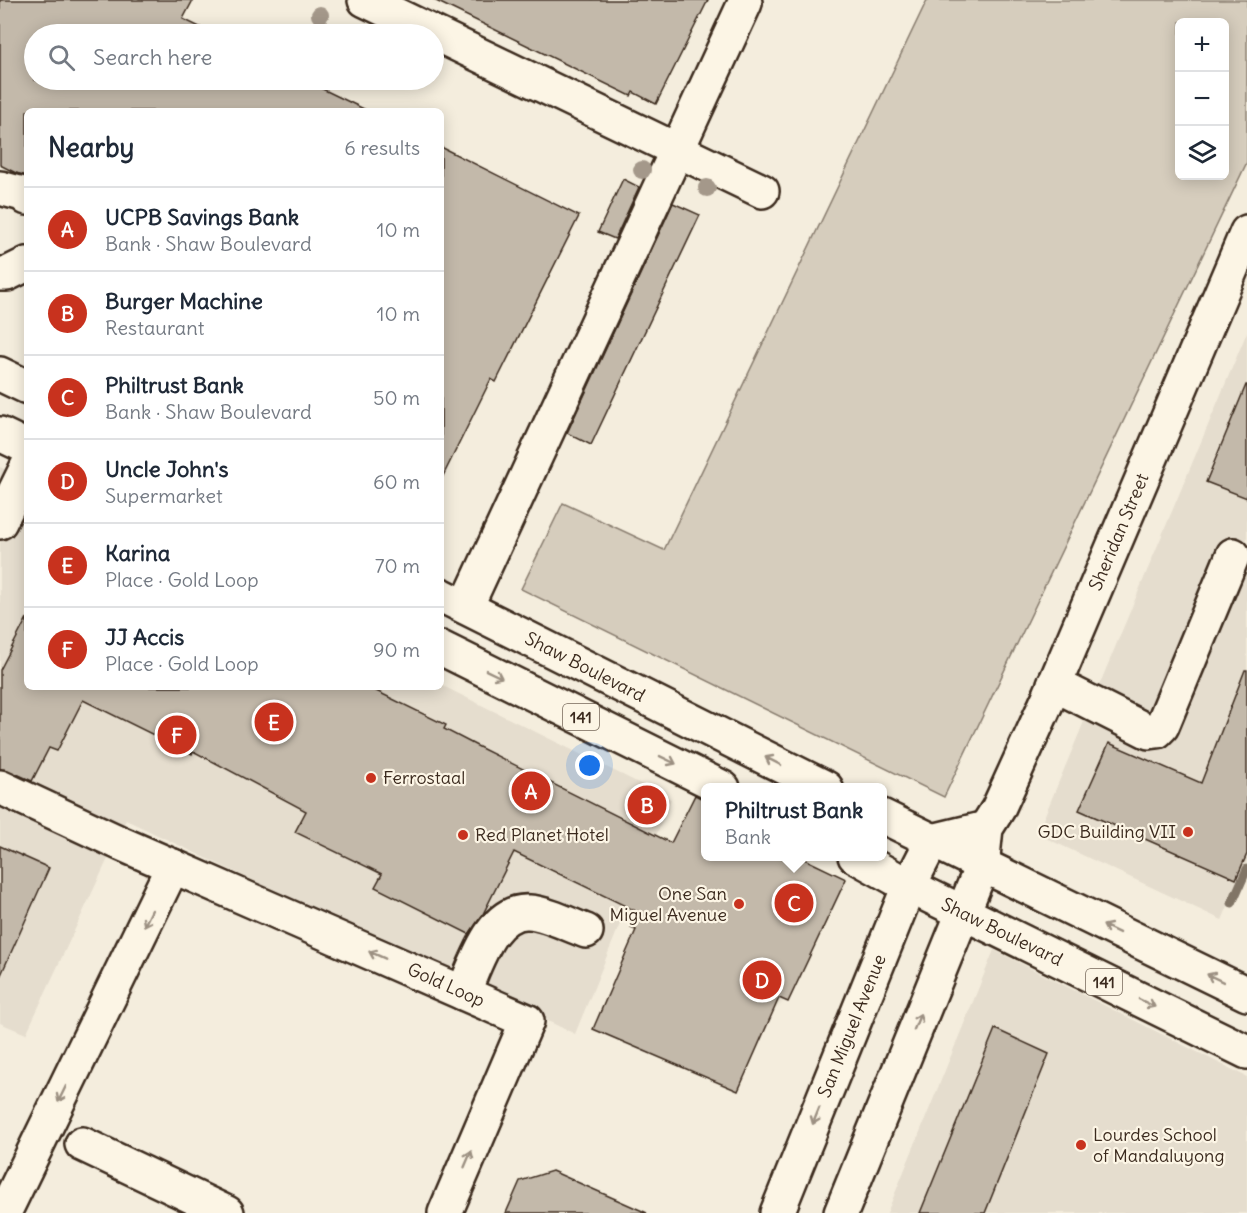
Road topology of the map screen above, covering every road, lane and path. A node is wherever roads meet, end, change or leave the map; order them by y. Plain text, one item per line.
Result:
1 (366, 0) edge
2 (745, 3) dead end
3 (416, 24) edge
4 (444, 38) edge
5 (677, 150) junction
6 (0, 188) edge
7 (762, 191) dead end
8 (24, 195) edge
9 (1247, 232) edge
10 (24, 266) edge
11 (0, 274) edge
12 (0, 374) edge
13 (24, 386) edge
14 (0, 434) edge
15 (24, 446) edge
16 (24, 473) edge
17 (0, 522) edge
18 (1233, 555) dead end
19 (454, 601) edge
20 (444, 649) edge
21 (1054, 684) junction
22 (713, 783) edge
23 (816, 783) edge
24 (0, 787) edge
25 (887, 818) edge
26 (986, 828) junction
27 (932, 841) junction
28 (864, 861) edge
29 (173, 866) junction
30 (982, 866) junction
31 (909, 886) junction
32 (962, 912) junction
33 (586, 931) dead end
34 (463, 993) junction
35 (1247, 994) edge
36 (1247, 1052) edge
37 (82, 1144) dead end
38 (4, 1213) edge
39 (227, 1213) edge
40 (445, 1213) edge
41 (777, 1213) edge
42 (841, 1213) edge

1 - 3 street
2 - 5 street
4 - 5 street
5 - 7 street
5 - 19 street
6 - 8 street
9 - 21 street, Sheridan Street
10 - 11 street
12 - 13 street
14 - 15 street
16 - 17 street
18 - 21 street
23 -> 19 street, Shaw Boulevard / 141
20 -> 22 street, 141
21 - 26 street, Sheridan Street
24 - 29 street, Gold Loop
25 - 27 street
26 - 27 street
26 - 30 street, Sheridan Street
27 - 30 street
27 - 31 street, San Miguel Avenue
28 - 31 street, Shaw Boulevard / 141
34 -> 29 street, Gold Loop
29 -> 38 street
30 - 32 street
35 -> 30 street
31 - 32 street, Shaw Boulevard / 141
31 -> 41 street, San Miguel Avenue
32 -> 36 street, Shaw Boulevard / 141
42 -> 32 street
33 - 34 street
40 -> 34 street, Gold Loop
37 - 39 street

